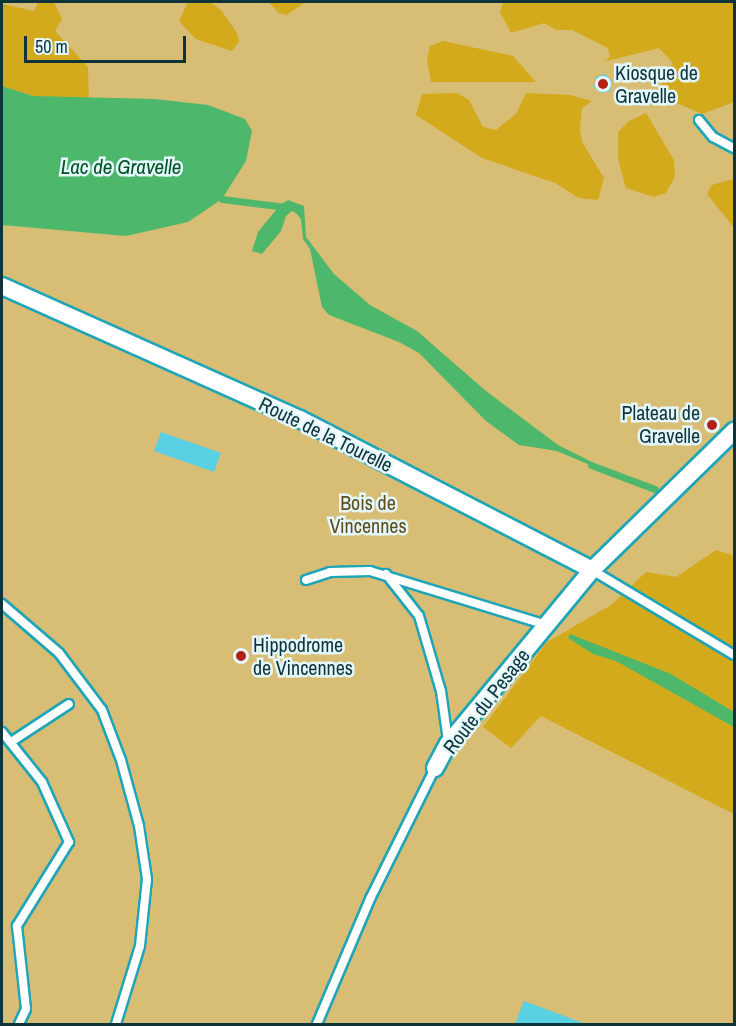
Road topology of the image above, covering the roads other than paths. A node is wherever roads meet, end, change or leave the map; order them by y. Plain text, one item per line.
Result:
1 (699, 120) dead end
2 (735, 148) edge
3 (2, 286) edge
4 (735, 431) edge
5 (592, 570) junction
6 (385, 574) junction
7 (306, 580) dead end
8 (2, 604) edge
9 (547, 625) junction
10 (735, 655) edge
11 (69, 704) dead end
12 (2, 732) edge
13 (11, 742) junction
14 (448, 744) junction
15 (435, 768) joint
16 (19, 1024) edge
17 (116, 1024) edge
18 (317, 1024) edge

1 - 2 lane
3 - 5 street, Route de la Tourelle
4 - 5 street, Route du Pesage
5 - 9 street, Route du Pesage
5 - 10 lane, Route de la Tourelle
6 - 7 lane
6 - 9 lane
6 - 14 lane
8 - 17 lane
9 - 14 street, Route du Pesage
11 - 13 lane
12 - 13 lane
13 - 16 lane
14 - 15 street, Route du Pesage
15 - 18 lane, Route du Pesage

